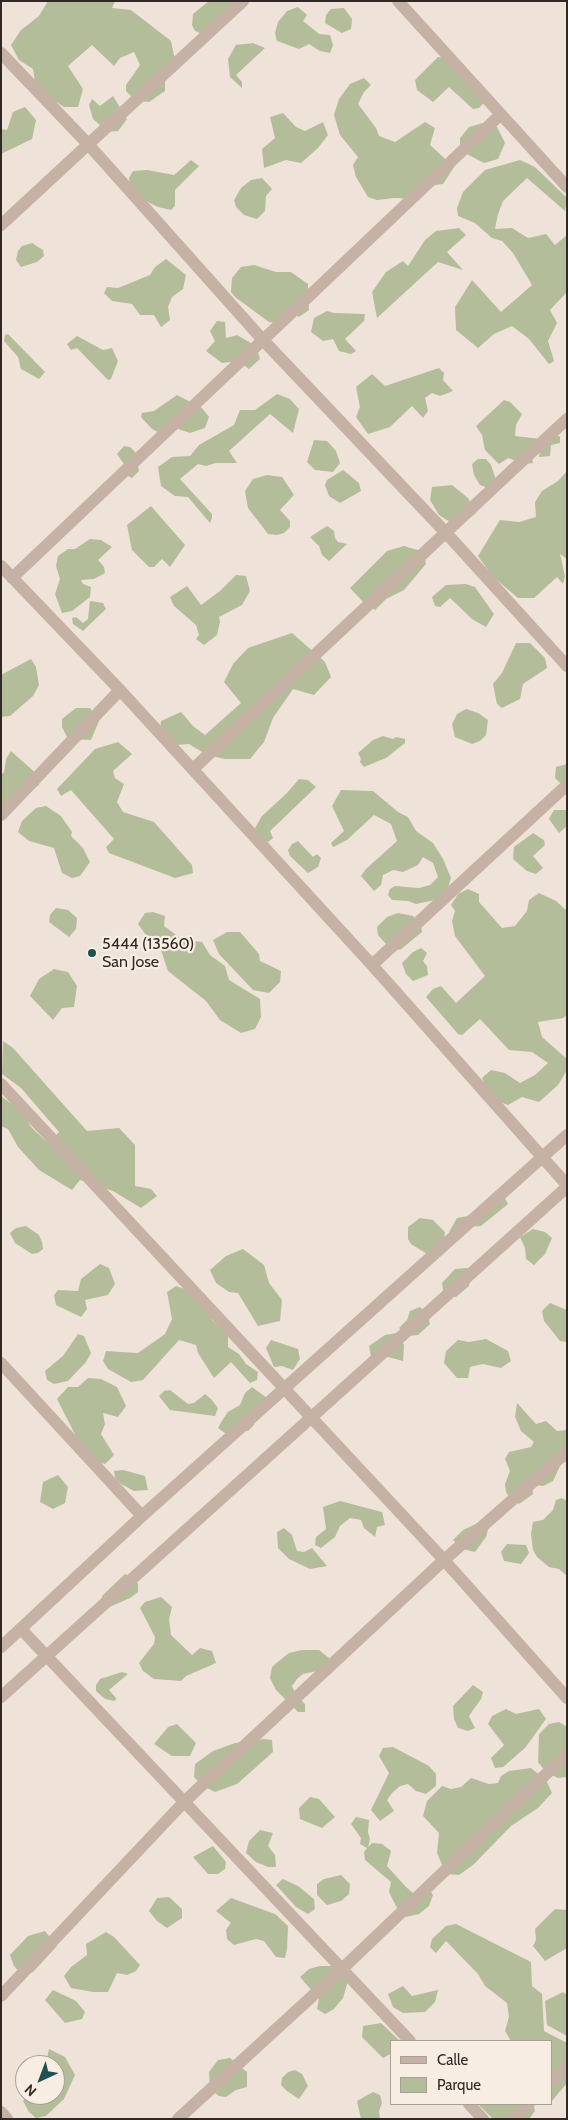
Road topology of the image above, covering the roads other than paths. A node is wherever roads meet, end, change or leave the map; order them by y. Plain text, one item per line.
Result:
1 (243, 1) edge
2 (398, 1) edge
3 (1, 53) edge
4 (500, 115) junction
5 (88, 144) junction
6 (567, 187) edge
7 (1, 225) edge
8 (262, 339) junction
9 (567, 419) edge
10 (446, 534) junction
11 (1, 566) edge
12 (12, 578) junction
13 (567, 666) edge
14 (120, 690) junction
15 (193, 769) junction
16 (567, 785) edge
17 (1, 815) edge
18 (372, 964) junction
19 (1, 1084) edge
20 (567, 1135) edge
21 (542, 1157) junction
22 (567, 1186) edge
23 (1, 1363) edge
24 (286, 1388) junction
25 (311, 1417) junction
26 (567, 1452) edge
27 (142, 1516) junction
28 (444, 1560) junction
29 (21, 1629) junction
30 (1, 1647) edge
31 (46, 1657) junction
32 (1, 1697) edge
33 (567, 1698) edge
34 (567, 1754) edge
35 (185, 1801) junction
36 (342, 1969) junction
37 (1, 1996) edge
38 (409, 2040) edge
39 (567, 2067) edge
40 (553, 2081) edge
41 (470, 2105) edge
42 (528, 2105) edge
43 (1, 2112) edge
44 (8, 2119) edge
45 (178, 2119) edge
46 (483, 2119) edge
47 (514, 2119) edge

1 - 5 street
2 - 4 street
3 - 5 street
4 - 6 street
4 - 8 street
5 - 7 street
5 - 8 street
8 - 10 street
8 - 12 street
9 - 10 street
10 - 13 street
10 - 15 street
11 - 12 street
12 - 14 street
14 - 15 street
14 - 17 street
15 - 18 street
16 - 18 street
18 - 21 street
19 - 24 street
20 - 21 street
21 - 22 street
21 - 24 street
22 - 25 street
23 - 27 street
24 - 25 street
24 - 27 street
25 - 28 street
25 - 31 street
26 - 28 street
27 - 29 street
28 - 33 street
28 - 35 street
29 - 30 street
29 - 31 street
31 - 32 street
31 - 35 street
34 - 36 street
35 - 36 street
35 - 37 street
36 - 38 street
36 - 45 street
39 - 40 street
41 - 46 street
42 - 47 street
43 - 44 street

